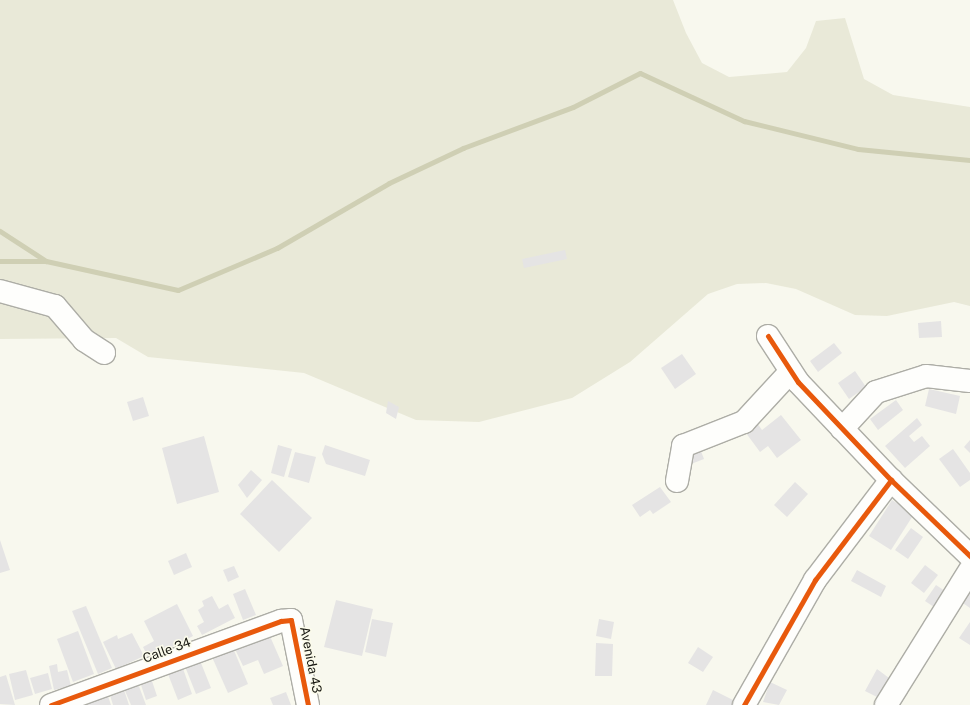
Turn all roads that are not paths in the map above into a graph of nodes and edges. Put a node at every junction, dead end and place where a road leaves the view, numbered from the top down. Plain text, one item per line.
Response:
1 (0, 291) edge
2 (768, 336) dead end
3 (104, 354) dead end
4 (791, 371) junction
5 (970, 381) edge
6 (842, 429) junction
7 (891, 480) junction
8 (677, 481) dead end
9 (970, 556) edge
10 (970, 570) edge
11 (291, 620) joint
12 (51, 705) edge
13 (308, 705) edge
14 (744, 705) edge
15 (886, 705) edge

1 - 3 street
2 - 4 street
4 - 6 street
4 - 8 street
5 - 6 street
6 - 7 street
7 - 9 street
7 - 14 street
10 - 15 street
11 - 12 street, Calle 34
11 - 13 street, Avenida 43

